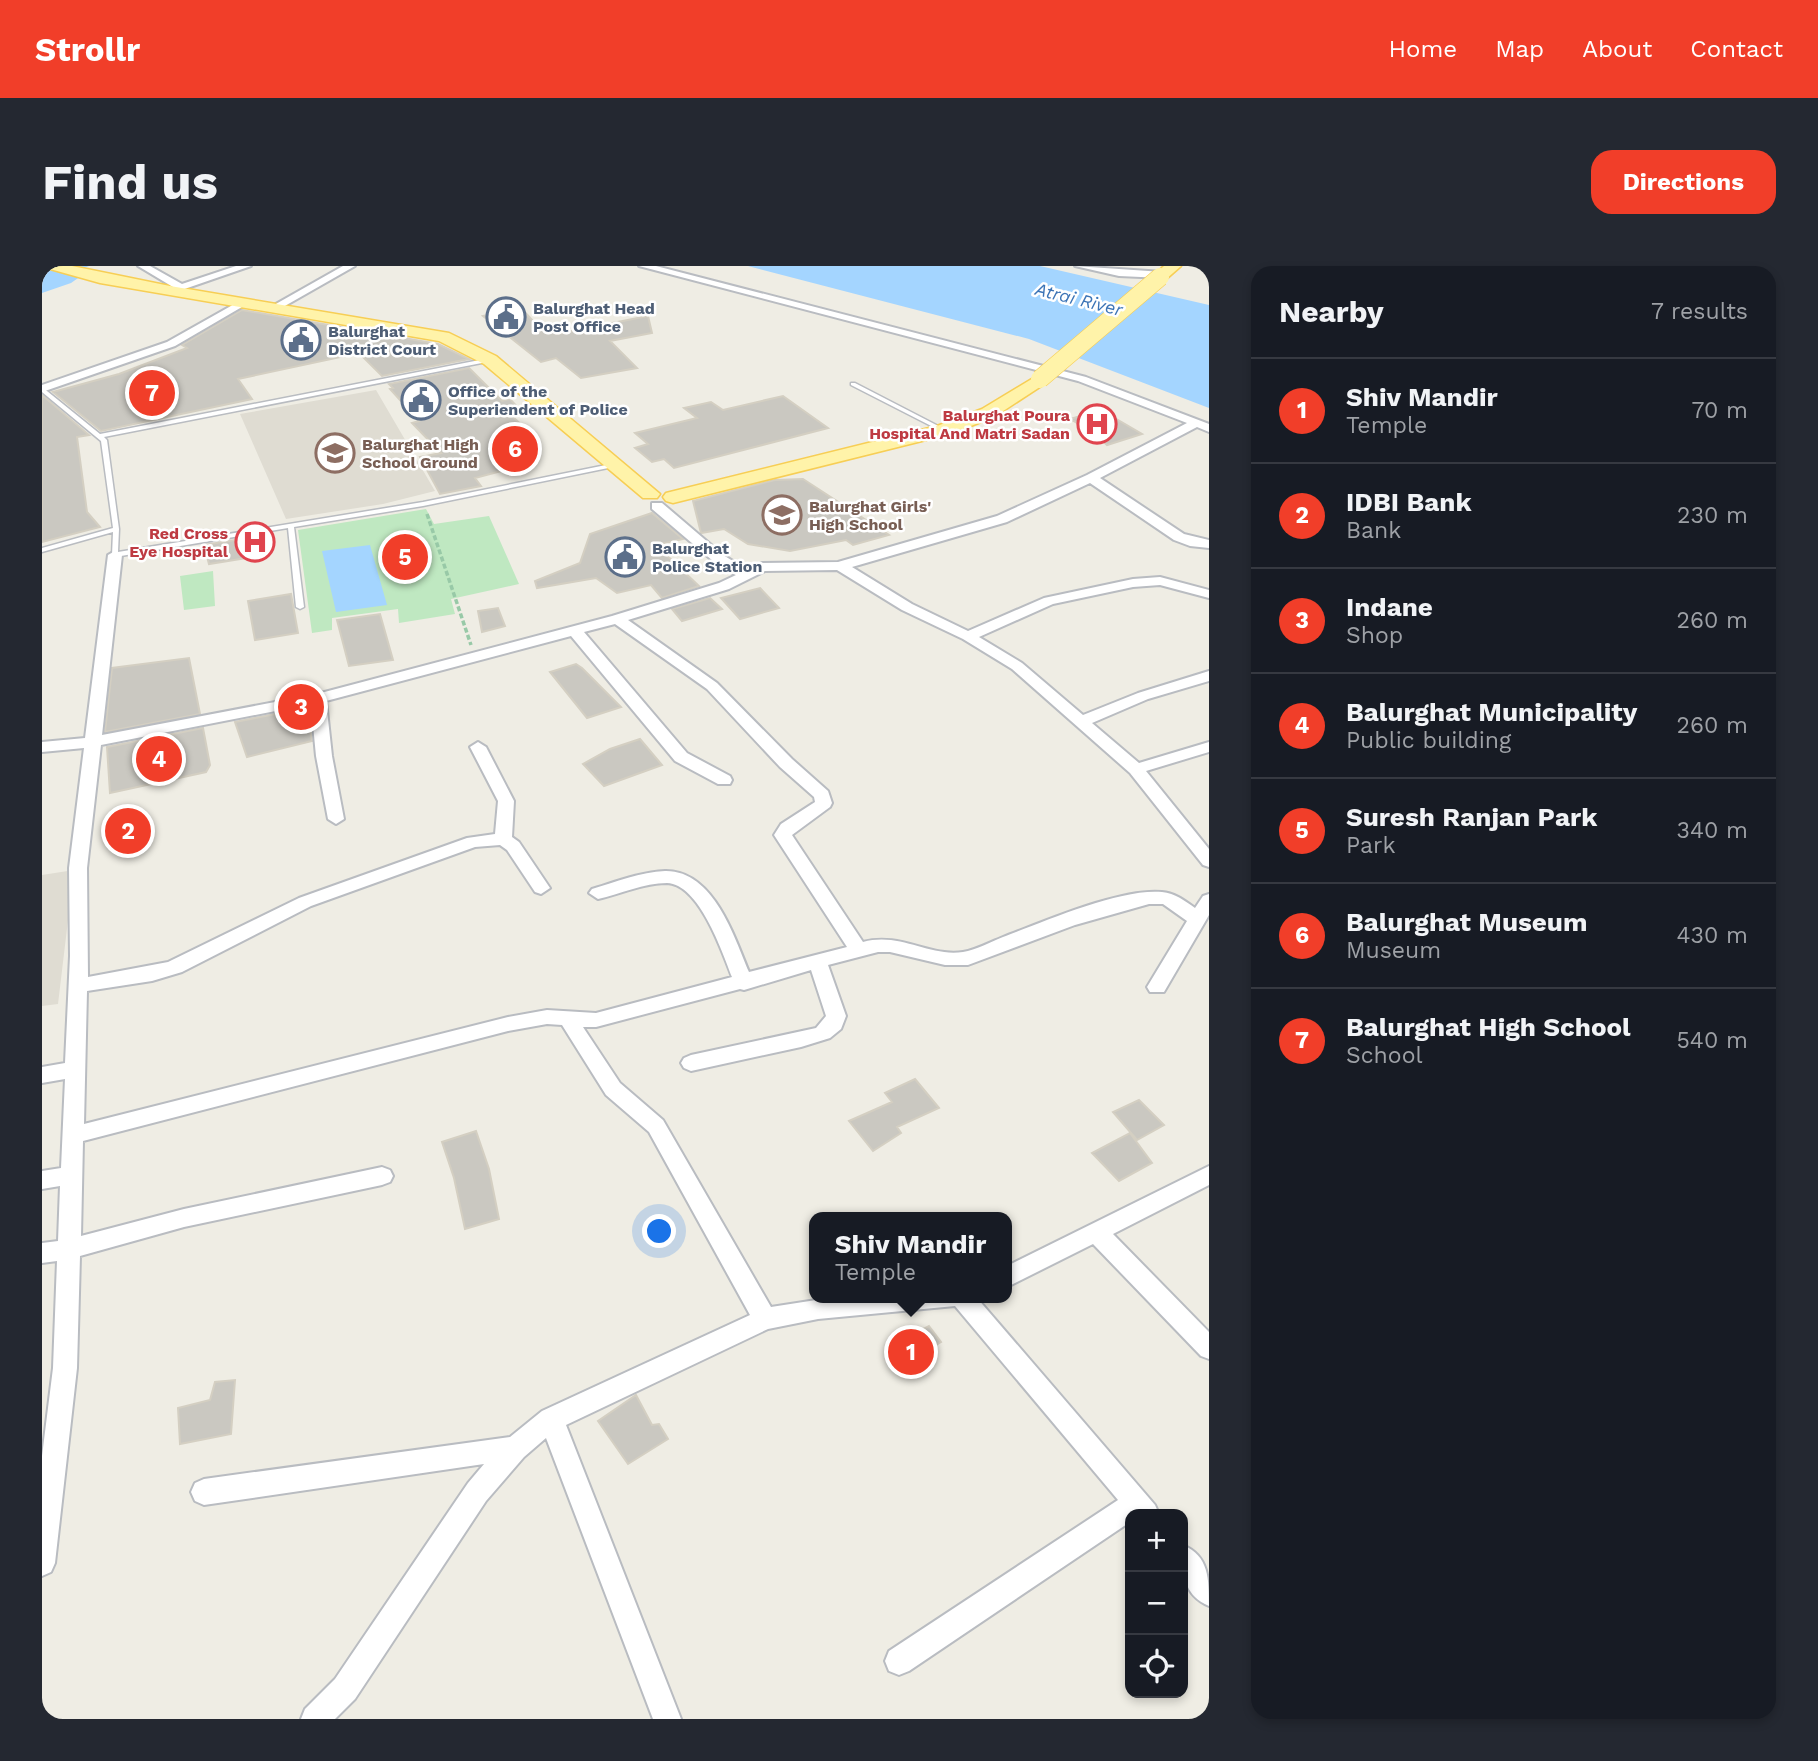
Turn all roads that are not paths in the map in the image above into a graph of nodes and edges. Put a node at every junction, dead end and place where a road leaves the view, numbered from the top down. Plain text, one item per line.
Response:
1 (55, 266) edge
2 (143, 266) edge
3 (246, 266) edge
4 (350, 266) edge
5 (644, 266) edge
6 (1080, 266) edge
7 (1165, 273) edge
8 (175, 289) junction
9 (242, 304) junction
10 (272, 309) junction
11 (490, 360) junction
12 (853, 384) dead end
13 (42, 389) edge
14 (1203, 426) edge
15 (943, 430) junction
16 (99, 436) junction
17 (616, 466) junction
18 (1091, 478) junction
19 (663, 500) junction
20 (291, 526) junction
21 (116, 529) junction
22 (1209, 544) edge
23 (42, 550) edge
24 (114, 555) junction
25 (839, 566) junction
26 (748, 573) junction
27 (1209, 594) edge
28 (300, 607) dead end
29 (617, 619) junction
30 (574, 630) junction
31 (968, 636) junction
32 (1209, 676) edge
33 (318, 698) junction
34 (1082, 720) junction
35 (93, 742) junction
36 (42, 747) edge
37 (478, 747) dead end
38 (1209, 747) edge
39 (1136, 769) junction
40 (724, 780) dead end
41 (336, 819) dead end
42 (503, 839) junction
43 (1209, 861) edge
44 (541, 888) dead end
45 (598, 893) dead end
46 (1209, 900) edge
47 (1196, 918) junction
48 (858, 949) junction
49 (817, 961) junction
50 (744, 983) junction
51 (78, 985) junction
52 (1157, 987) dead end
53 (567, 1017) junction
54 (691, 1063) dead end
55 (75, 1069) junction
56 (42, 1075) edge
57 (74, 1135) junction
58 (72, 1175) junction
59 (1209, 1175) edge
60 (382, 1176) dead end
61 (42, 1180) edge
62 (1096, 1232) junction
63 (70, 1249) junction
64 (42, 1253) edge
65 (1012, 1274) edge
66 (889, 1303) edge
67 (967, 1303) edge
68 (765, 1319) junction
69 (1209, 1348) edge
70 (551, 1419) junction
71 (515, 1448) junction
72 (47, 1485) edge
73 (204, 1492) dead end
74 (1141, 1508) edge
75 (42, 1563) edge
76 (1188, 1565) edge
77 (1209, 1592) edge
78 (899, 1661) dead end
79 (315, 1719) edge
80 (667, 1719) edge

1 - 8 main road
2 - 8 street
3 - 8 street
4 - 10 street
5 - 14 street
6 - 7 street
7 - 15 main road, bridge
8 - 9 main road
9 - 10 main road
9 - 13 street
10 - 11 main road
11 - 16 lane
11 - 17 main road
12 - 15 lane
13 - 16 lane
14 - 18 street
15 - 19 main road
16 - 21 lane
17 - 19 main road
17 - 20 lane
18 - 22 street
18 - 25 street
19 - 26 street
20 - 24 lane
20 - 28 lane
21 - 23 lane
21 - 24 lane
24 - 35 street
25 - 26 street
25 - 31 street
26 - 29 street
27 - 31 street
29 - 30 street
29 - 48 street
30 - 33 street
30 - 40 street
31 - 34 street
32 - 34 street
33 - 35 street
33 - 41 street
34 - 39 street
35 - 36 street
35 - 51 street
37 - 42 street
38 - 39 street
39 - 43 street
42 - 44 street
42 - 51 street
45 - 50 street
46 - 47 street
47 - 48 street
47 - 52 street
48 - 49 street
49 - 50 street
49 - 54 street
50 - 53 street
51 - 55 street
53 - 57 street
53 - 68 street
55 - 56 street
55 - 57 street
57 - 58 street
58 - 61 street
58 - 63 street
59 - 62 street
60 - 63 street
62 - 65 street
62 - 69 street
63 - 64 street
63 - 72 street
66 - 68 street
67 - 74 street
68 - 70 street
70 - 71 street
70 - 80 street
71 - 73 street
71 - 79 street
72 - 75 street
74 - 78 street
76 - 77 street

